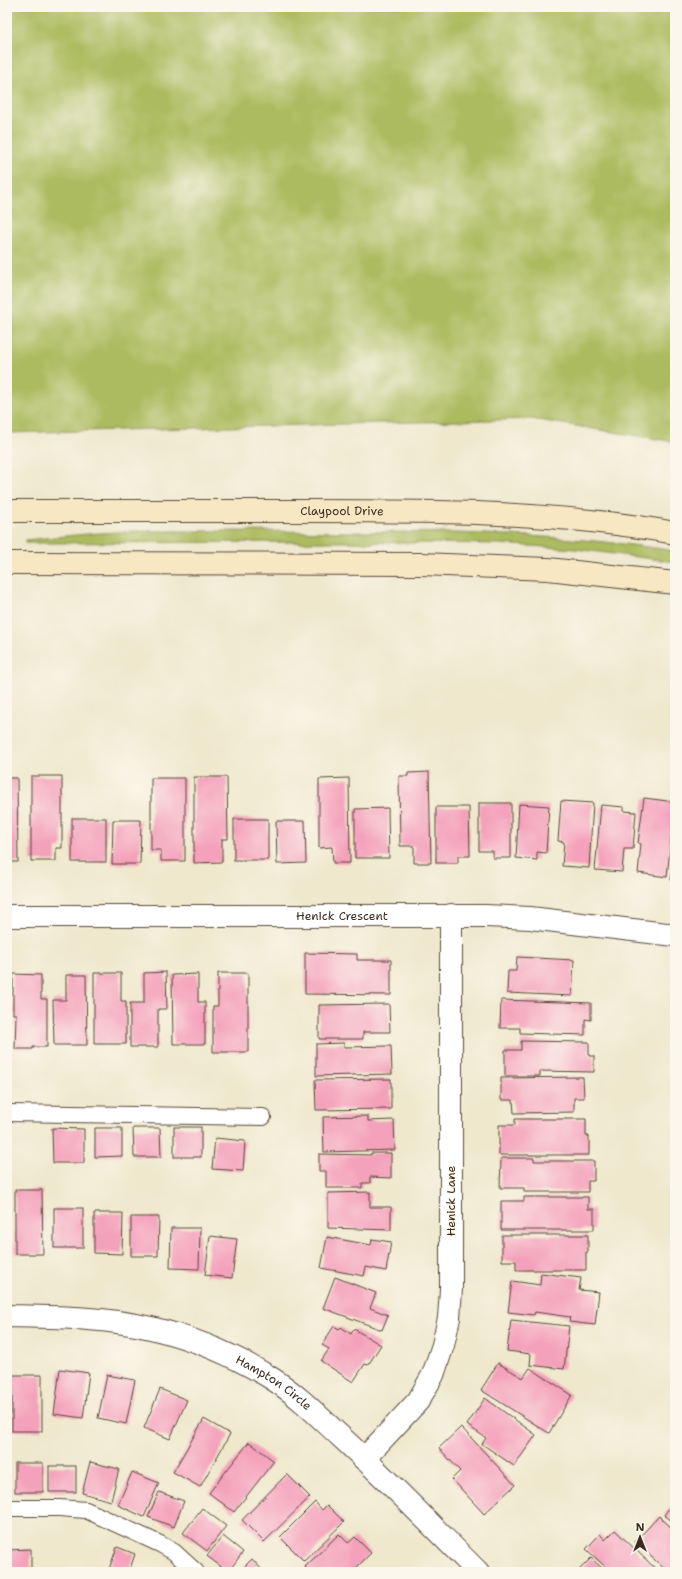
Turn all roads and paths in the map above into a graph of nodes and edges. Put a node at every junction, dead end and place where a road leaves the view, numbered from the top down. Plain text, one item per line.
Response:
1 (7, 511) edge
2 (675, 533) edge
3 (7, 563) edge
4 (675, 583) edge
5 (7, 916) edge
6 (451, 916) junction
7 (675, 935) edge
8 (7, 1113) edge
9 (263, 1117) dead end
10 (7, 1316) edge
11 (364, 1458) junction
12 (7, 1508) edge
13 (196, 1572) edge
14 (478, 1572) edge

1 - 2 main road, Claypool Drive
3 - 4 main road
5 - 6 street, Henick Crescent
6 - 7 street, Henick Crescent
6 - 11 street, Henick Lane
8 - 9 lane
10 - 11 street, Hampton Circle
11 - 14 street, Hampton Circle
12 - 13 lane

